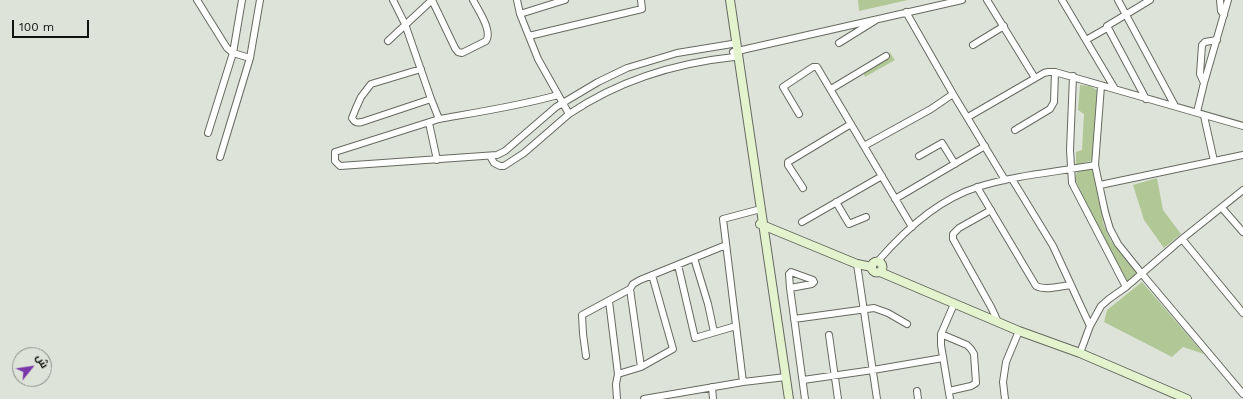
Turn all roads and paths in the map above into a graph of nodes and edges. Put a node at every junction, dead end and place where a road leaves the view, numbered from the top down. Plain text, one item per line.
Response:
1 (197, 0) edge
2 (242, 0) edge
3 (260, 0) edge
4 (394, 0) edge
5 (432, 0) edge
6 (473, 0) edge
7 (517, 0) edge
8 (565, 0) edge
9 (641, 0) edge
10 (725, 0) edge
11 (730, 0) edge
12 (962, 0) edge
13 (987, 0) edge
14 (1062, 0) edge
15 (1118, 0) edge
16 (1150, 0) edge
17 (1220, 0) edge
18 (1228, 0) edge
19 (906, 12) junction
20 (520, 14) junction
21 (1126, 14) junction
22 (1224, 15) junction
23 (879, 18) junction
24 (405, 24) junction
25 (1004, 26) junction
26 (1107, 28) junction
27 (529, 36) junction
28 (1086, 40) junction
29 (1217, 40) junction
30 (388, 41) dead end
31 (838, 44) dead end
32 (973, 45) dead end
33 (734, 51) junction
34 (233, 53) junction
35 (886, 56) dead end
36 (250, 58) junction
37 (421, 69) junction
38 (1055, 72) junction
39 (1073, 76) junction
40 (1035, 78) junction
41 (1204, 83) junction
42 (1101, 86) junction
43 (831, 89) junction
44 (1114, 89) junction
45 (558, 94) junction
46 (953, 94) junction
47 (431, 99) junction
48 (1146, 99) junction
49 (563, 103) junction
50 (1175, 106) junction
51 (1197, 112) junction
52 (569, 114) junction
53 (799, 114) dead end
54 (1204, 116) junction
55 (968, 117) junction
56 (439, 119) junction
57 (429, 123) junction
58 (851, 124) junction
59 (1243, 126) edge
60 (1015, 130) dead end
61 (208, 132) dead end
62 (864, 146) junction
63 (985, 146) junction
64 (490, 156) junction
65 (919, 156) dead end
66 (1243, 156) edge
67 (220, 157) dead end
68 (437, 160) junction
69 (1214, 161) junction
70 (955, 164) junction
71 (1095, 165) junction
72 (752, 166) junction
73 (1072, 169) junction
74 (882, 176) junction
75 (1008, 180) junction
76 (1100, 184) junction
77 (977, 187) junction
78 (803, 188) dead end
79 (1243, 190) edge
80 (895, 199) junction
81 (836, 202) junction
82 (1222, 208) junction
83 (757, 210) junction
84 (991, 210) junction
85 (866, 217) dead end
86 (802, 222) dead end
87 (761, 225) junction
88 (912, 227) junction
89 (1243, 232) edge
90 (1182, 239) junction
91 (726, 245) junction
92 (694, 258) junction
93 (857, 264) junction
94 (875, 264) junction
95 (678, 265) junction
96 (1142, 274) junction
97 (652, 275) junction
98 (1071, 285) junction
99 (1126, 287) junction
100 (790, 288) dead end
101 (630, 289) junction
102 (609, 301) junction
103 (954, 304) junction
104 (864, 309) junction
105 (1243, 313) edge
106 (794, 319) junction
107 (998, 322) junction
108 (907, 324) dead end
109 (736, 326) junction
110 (1090, 326) junction
111 (1019, 331) junction
112 (714, 332) junction
113 (941, 334) junction
114 (829, 335) dead end
115 (1080, 353) junction
116 (586, 356) dead end
117 (943, 358) junction
118 (641, 367) junction
119 (873, 370) junction
120 (618, 374) junction
121 (834, 375) junction
122 (784, 377) junction
123 (803, 380) junction
124 (743, 382) junction
125 (712, 387) junction
126 (917, 391) dead end
127 (948, 391) junction
128 (1243, 394) edge
129 (668, 397) edge
130 (617, 399) edge
131 (645, 399) edge
132 (713, 399) edge
133 (784, 399) edge
134 (789, 399) edge
135 (805, 399) edge
136 (838, 399) edge
137 (877, 399) edge
138 (918, 399) edge
139 (950, 399) edge
140 (1005, 399) edge
141 (1187, 399) edge
142 (1240, 399) edge

1 - 34 street
2 - 34 street
3 - 36 street
4 - 24 street
5 - 6 street
5 - 24 street
7 - 20 street
8 - 20 street
9 - 27 street
10 - 33 main road
11 - 33 main road
12 - 19 street
13 - 25 street
14 - 28 street
15 - 21 street
16 - 21 street
17 - 22 street
18 - 22 street
19 - 23 street
19 - 46 street
20 - 27 street
21 - 26 street
21 - 50 street
22 - 29 street
23 - 31 street
23 - 33 street
24 - 30 street
24 - 37 street
25 - 32 street
25 - 40 street
26 - 28 street
26 - 48 street
27 - 45 street
28 - 44 street
29 - 41 street
29 - 41 street
33 - 49 street
33 - 52 street
33 - 72 main road
34 - 36 street
34 - 61 street
35 - 43 street
36 - 67 street
37 - 47 street
37 - 47 street
38 - 39 street
38 - 40 street
38 - 60 street
39 - 42 street
39 - 73 street
40 - 55 street
41 - 51 street
42 - 44 street
42 - 71 street
43 - 53 street
43 - 58 street
44 - 48 street
45 - 49 street
45 - 56 street
46 - 55 street
46 - 62 street
47 - 56 street
48 - 50 street
49 - 52 street
49 - 64 street
50 - 51 street
51 - 54 street
52 - 64 street
54 - 59 street
54 - 69 street
55 - 63 street
56 - 57 street
57 - 68 street
57 - 68 street
58 - 62 street
58 - 78 street
62 - 74 street
63 - 70 street
63 - 75 street
64 - 68 street
65 - 70 street
66 - 69 street
69 - 76 street
70 - 80 street
71 - 73 street
71 - 76 street
72 - 83 main road
72 - 87 main road
73 - 75 street
73 - 99 street
74 - 80 street
74 - 81 street
75 - 77 street
75 - 98 street
76 - 96 street
77 - 84 street
77 - 88 street
79 - 82 street
80 - 88 street
81 - 85 street
81 - 86 street
82 - 89 street
82 - 90 street
83 - 87 main road
83 - 91 street
84 - 98 street
84 - 107 street
87 - 93 main road
87 - 122 main road
88 - 94 street
90 - 96 street
90 - 105 street
91 - 92 street
91 - 109 street
92 - 95 street
92 - 112 street
93 - 94 main road
93 - 104 street
94 - 103 main road
95 - 97 street
95 - 112 street
96 - 99 street
96 - 128 street
97 - 101 street
97 - 118 street
98 - 110 street
99 - 110 street
100 - 106 street
101 - 102 street
101 - 118 street
102 - 116 street
102 - 120 street
103 - 107 main road
103 - 113 street
104 - 106 street
104 - 108 street
104 - 119 street
106 - 123 street
107 - 111 main road
109 - 112 street
109 - 124 street
110 - 115 street
111 - 115 main road
111 - 140 street
113 - 117 street
113 - 127 street
114 - 121 street
115 - 141 main road
117 - 119 street
117 - 127 street
118 - 120 street
119 - 121 street
119 - 137 street
120 - 130 street
121 - 123 street
121 - 136 street
122 - 124 street
122 - 133 main road
122 - 134 main road
123 - 135 street
124 - 125 street
125 - 129 street
125 - 132 street
126 - 138 street
127 - 139 street
128 - 142 street
129 - 131 street

